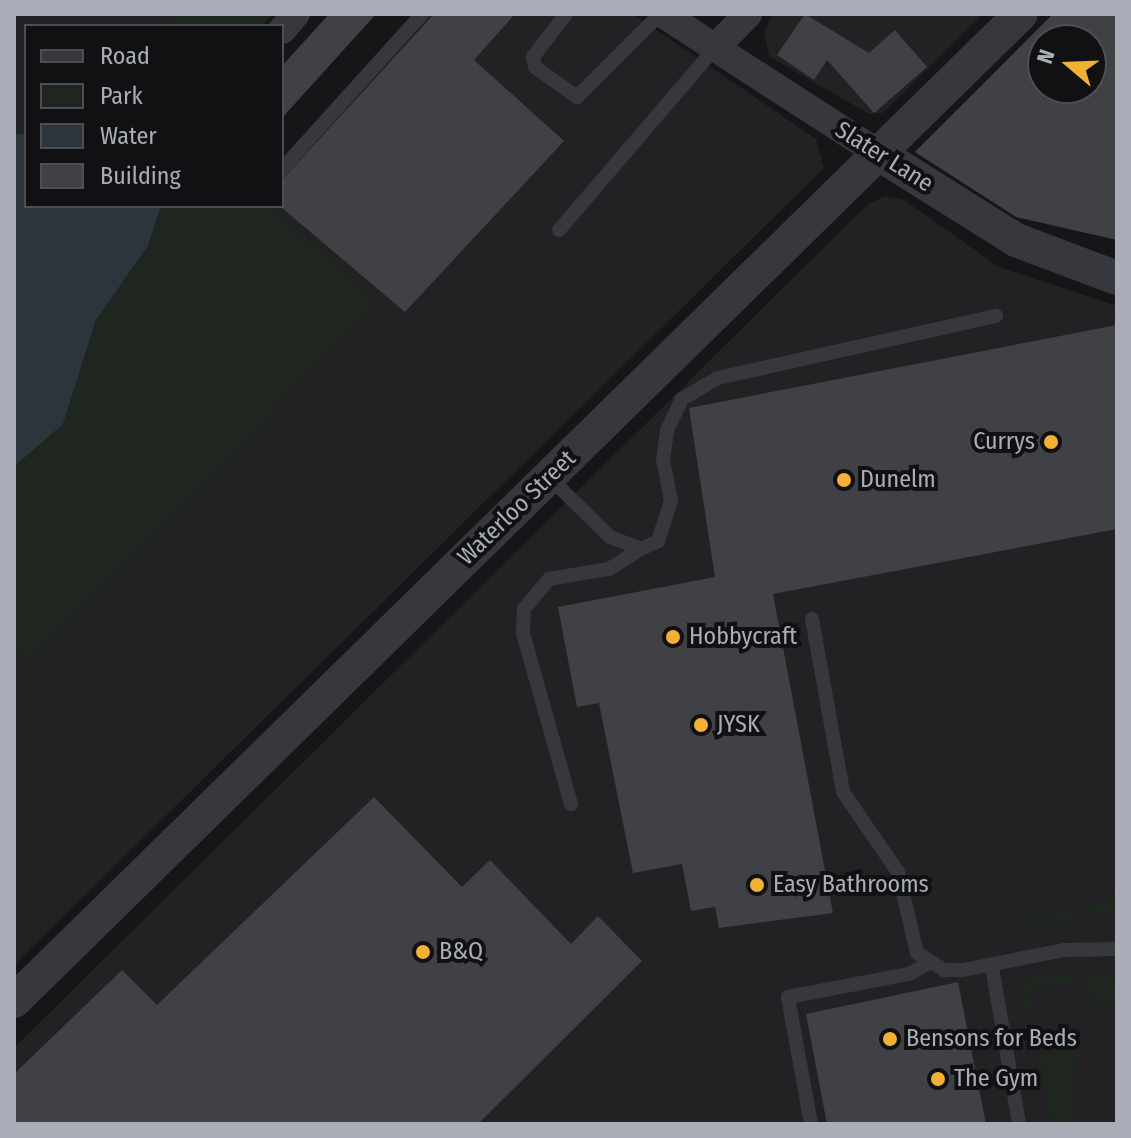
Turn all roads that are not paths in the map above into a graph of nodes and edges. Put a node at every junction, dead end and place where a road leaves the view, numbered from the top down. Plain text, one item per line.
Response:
1 (422, 14) edge
2 (566, 14) edge
3 (662, 14) edge
4 (748, 14) edge
5 (1021, 14) edge
6 (714, 49) junction
7 (879, 154) junction
8 (284, 167) edge
9 (559, 230) dead end
10 (1117, 278) edge
11 (996, 316) dead end
12 (549, 477) junction
13 (641, 549) junction
14 (812, 619) dead end
15 (571, 804) dead end
16 (1117, 949) edge
17 (929, 963) junction
18 (992, 967) junction
19 (14, 1001) edge
20 (811, 1124) edge
21 (1019, 1124) edge

1 - 8 lane
2 - 3 lane
3 - 6 street, Slater Lane
4 - 6 street
5 - 7 street, Waterloo Street
6 - 7 street, Slater Lane
6 - 9 lane
7 - 10 street, Slater Lane
7 - 12 street, Waterloo Street
11 - 13 lane
12 - 13 lane
12 - 19 street, Waterloo Street
13 - 15 lane
14 - 17 lane
16 - 18 lane
17 - 18 lane
17 - 20 lane
18 - 21 lane

